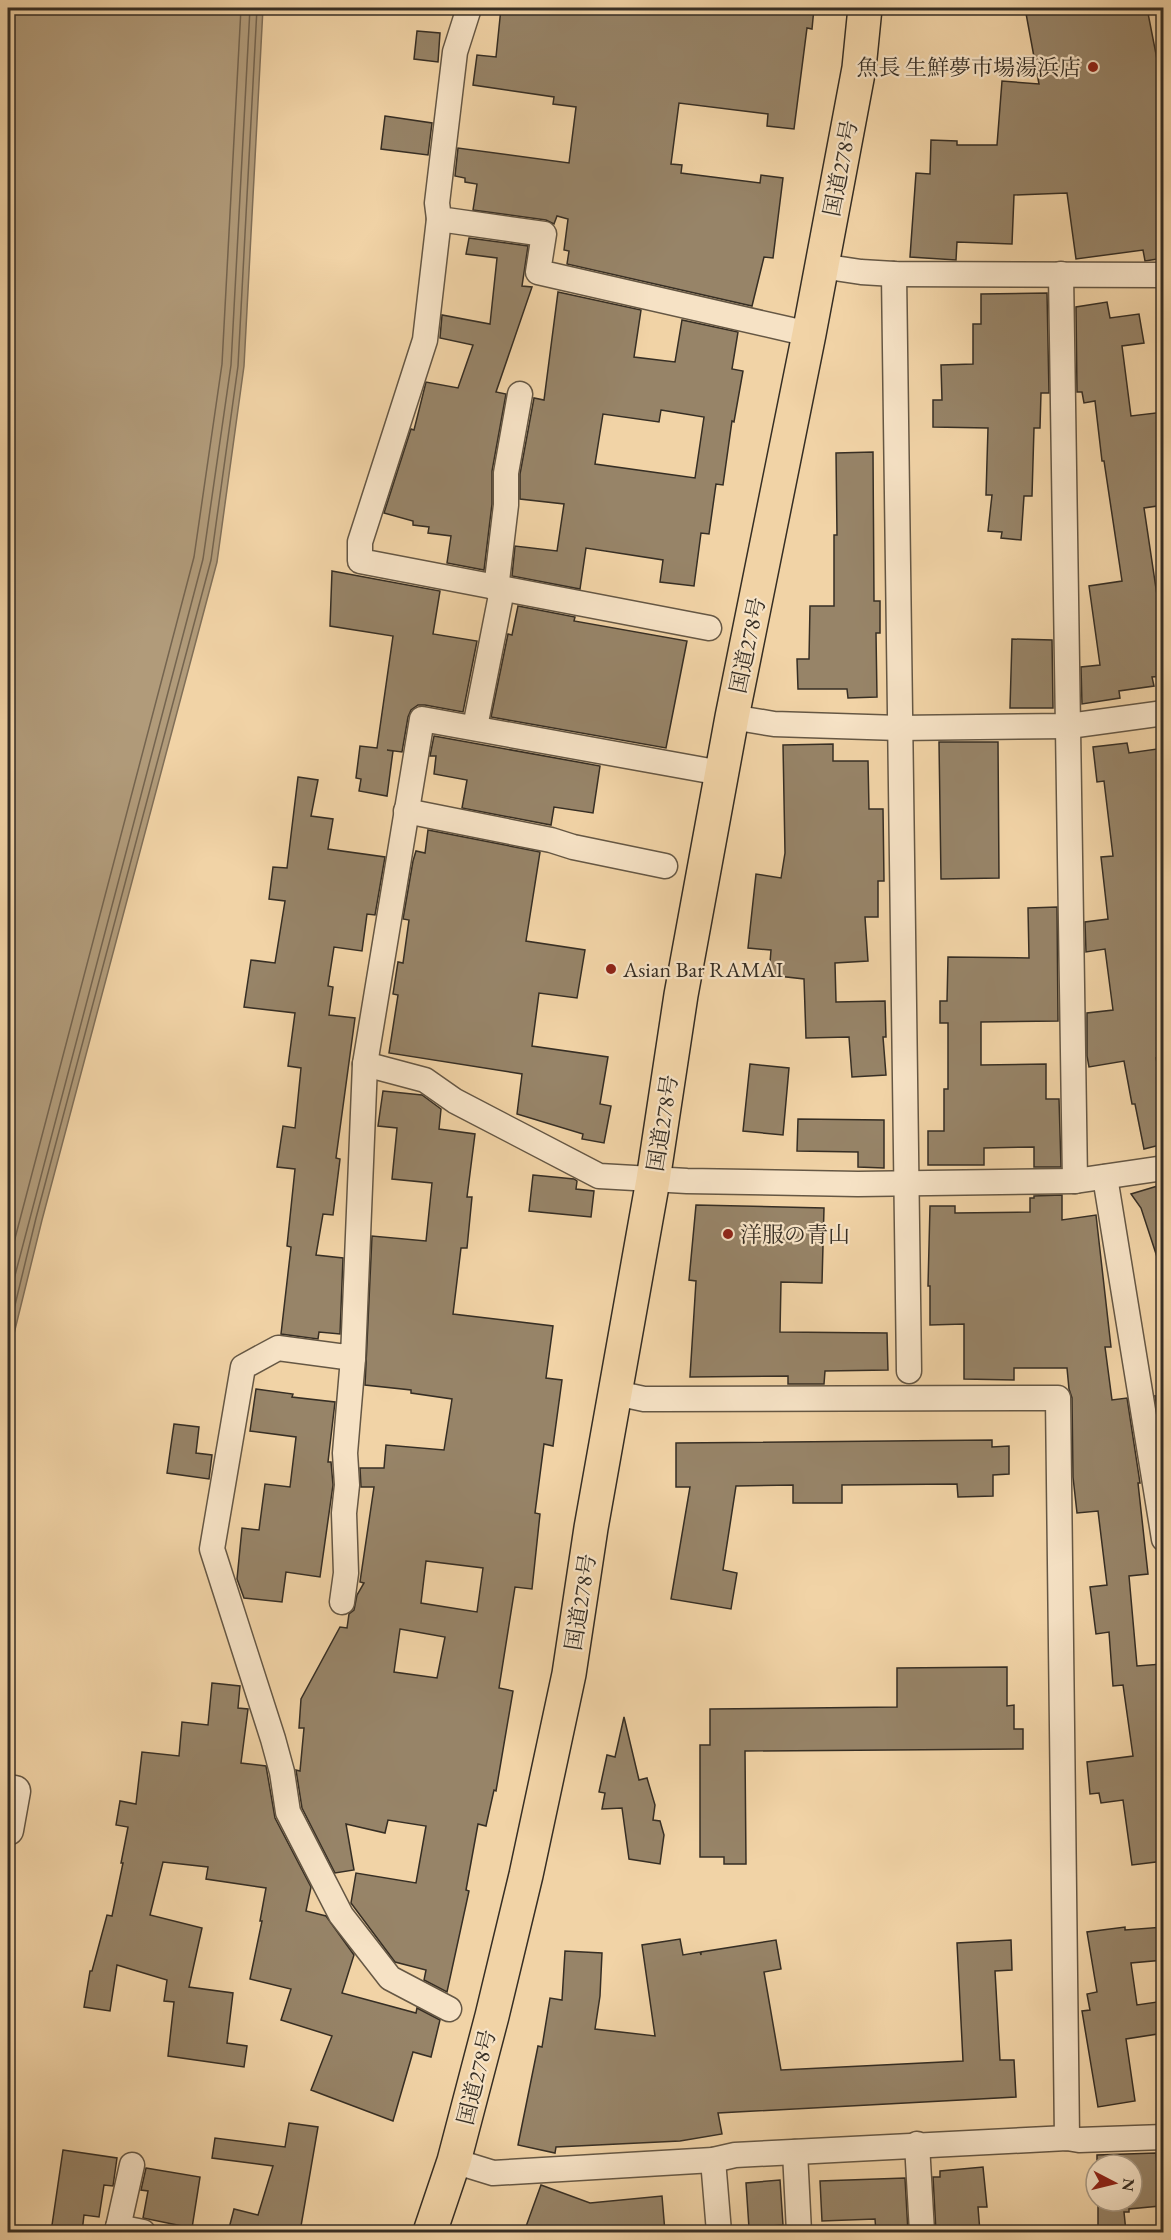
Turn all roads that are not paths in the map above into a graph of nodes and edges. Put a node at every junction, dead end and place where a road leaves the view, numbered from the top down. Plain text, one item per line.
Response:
1 (469, 8) edge
2 (865, 8) edge
3 (439, 219) junction
4 (821, 266) junction
5 (894, 274) junction
6 (1061, 274) junction
7 (1164, 275) edge
8 (809, 334) junction
9 (520, 394) dead end
10 (499, 589) junction
11 (709, 628) dead end
12 (1164, 713) edge
13 (732, 717) junction
14 (1069, 726) junction
15 (475, 727) junction
16 (899, 728) junction
17 (721, 773) junction
18 (406, 811) junction
19 (664, 866) dead end
20 (365, 1064) junction
21 (1164, 1168) edge
22 (1105, 1177) junction
23 (653, 1180) junction
24 (1075, 1181) junction
25 (907, 1183) junction
26 (353, 1358) junction
27 (909, 1371) dead end
28 (616, 1393) junction
29 (1164, 1539) edge
30 (342, 1602) dead end
31 (8, 1790) edge
32 (8, 1830) edge
33 (449, 2009) dead end
34 (1164, 2137) edge
35 (1067, 2138) junction
36 (917, 2144) junction
37 (795, 2152) junction
38 (713, 2160) junction
39 (454, 2161) junction
40 (132, 2165) dead end
41 (118, 2230) edge
42 (143, 2232) edge
43 (430, 2232) edge
44 (719, 2232) edge
45 (799, 2232) edge
46 (922, 2232) edge

1 - 3 street
2 - 4 highway, 国道278号
3 - 8 street
3 - 10 street
4 - 5 street
4 - 8 highway, 国道278号
5 - 6 street
5 - 16 street
6 - 7 street
6 - 14 street
8 - 13 highway, 国道278号
9 - 10 street
10 - 11 street
10 - 15 street
12 - 14 street
13 - 16 street
13 - 17 highway, 国道278号
14 - 16 street
14 - 24 street
15 - 17 street
15 - 18 street
16 - 25 street
17 - 23 highway, 国道278号
18 - 19 street
18 - 20 street
20 - 23 street
20 - 26 street
21 - 22 street
22 - 24 street
22 - 29 street
23 - 25 street
23 - 28 highway, 国道278号
24 - 25 street
25 - 27 street
26 - 30 street
26 - 33 street
28 - 35 street
28 - 39 highway, 国道278号
31 - 32 street
34 - 35 street
35 - 36 street
36 - 37 street
36 - 46 street
37 - 38 street
37 - 45 street
38 - 39 street
38 - 44 street
39 - 43 highway, 国道278号
40 - 41 street
41 - 42 street

